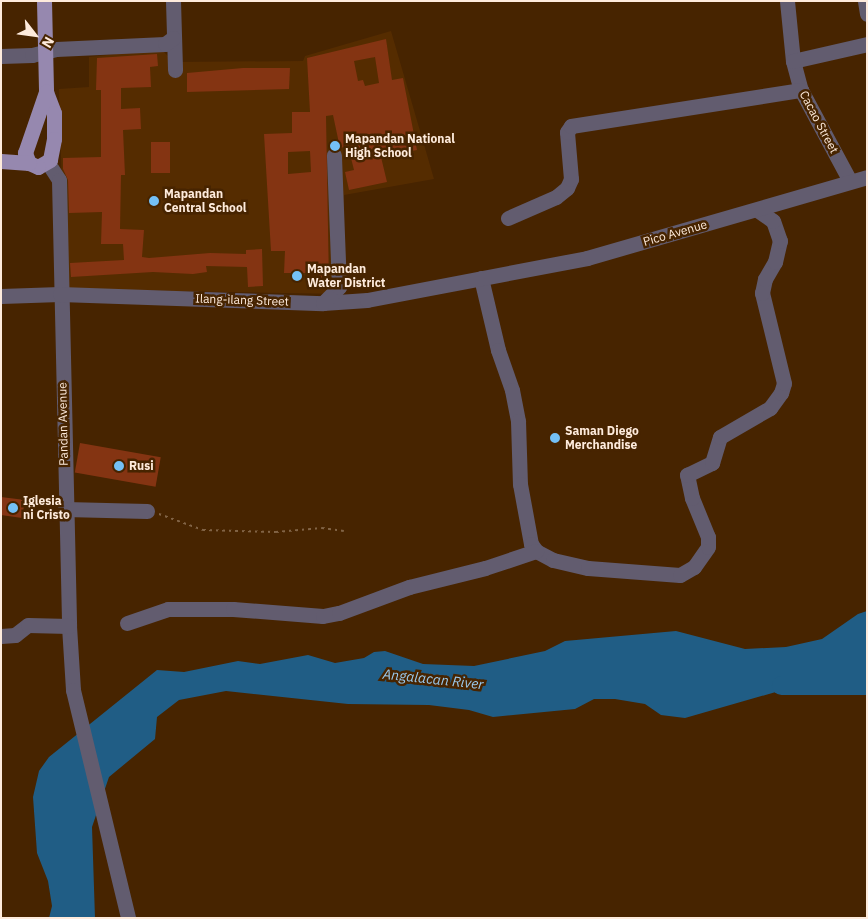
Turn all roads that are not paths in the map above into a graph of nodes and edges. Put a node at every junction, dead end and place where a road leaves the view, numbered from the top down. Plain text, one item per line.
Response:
1 (44, 1) edge
2 (173, 1) edge
3 (787, 1) edge
4 (865, 1) edge
5 (867, 14) edge
6 (173, 38) junction
7 (867, 44) edge
8 (45, 52) junction
9 (1, 56) edge
10 (794, 61) junction
11 (175, 70) dead end
12 (801, 90) junction
13 (46, 92) junction
14 (27, 153) junction
15 (334, 155) dead end
16 (50, 158) junction
17 (2, 161) edge
18 (867, 177) edge
19 (850, 181) junction
20 (757, 210) junction
21 (508, 218) dead end
22 (481, 278) junction
23 (60, 294) junction
24 (1, 296) edge
25 (323, 303) junction
26 (66, 509) junction
27 (147, 511) road end
28 (536, 551) junction
29 (127, 623) dead end
30 (69, 626) junction
31 (1, 636) edge
32 (127, 915) edge

1 - 8 main road, Pandan Avenue
2 - 6 street
3 - 10 street, Cacao Street
4 - 5 street
6 - 8 street
6 - 11 street
7 - 10 street
8 - 9 street
8 - 13 main road, Pandan Avenue
10 - 12 street, Cacao Street
12 - 19 street, Cacao Street
12 - 21 street
13 - 14 main road, Pandan Avenue
13 - 16 main road, Pandan Avenue
14 - 16 main road
14 - 16 main road, Pandan Avenue
14 - 17 main road
15 - 25 street
16 - 23 street, Pandan Avenue
18 - 19 street, Pico Avenue
19 - 20 street, Pico Avenue
20 - 22 street, Pico Avenue
20 - 28 street
22 - 25 street, Ilang-ilang Street
22 - 28 street
23 - 24 street, Ilang-ilang Street
23 - 25 street, Ilang-ilang Street
23 - 26 street, Pandan Avenue
26 - 27 street
26 - 30 street, Pandan Avenue
28 - 29 street
30 - 31 street
30 - 32 street, Pandan Avenue

